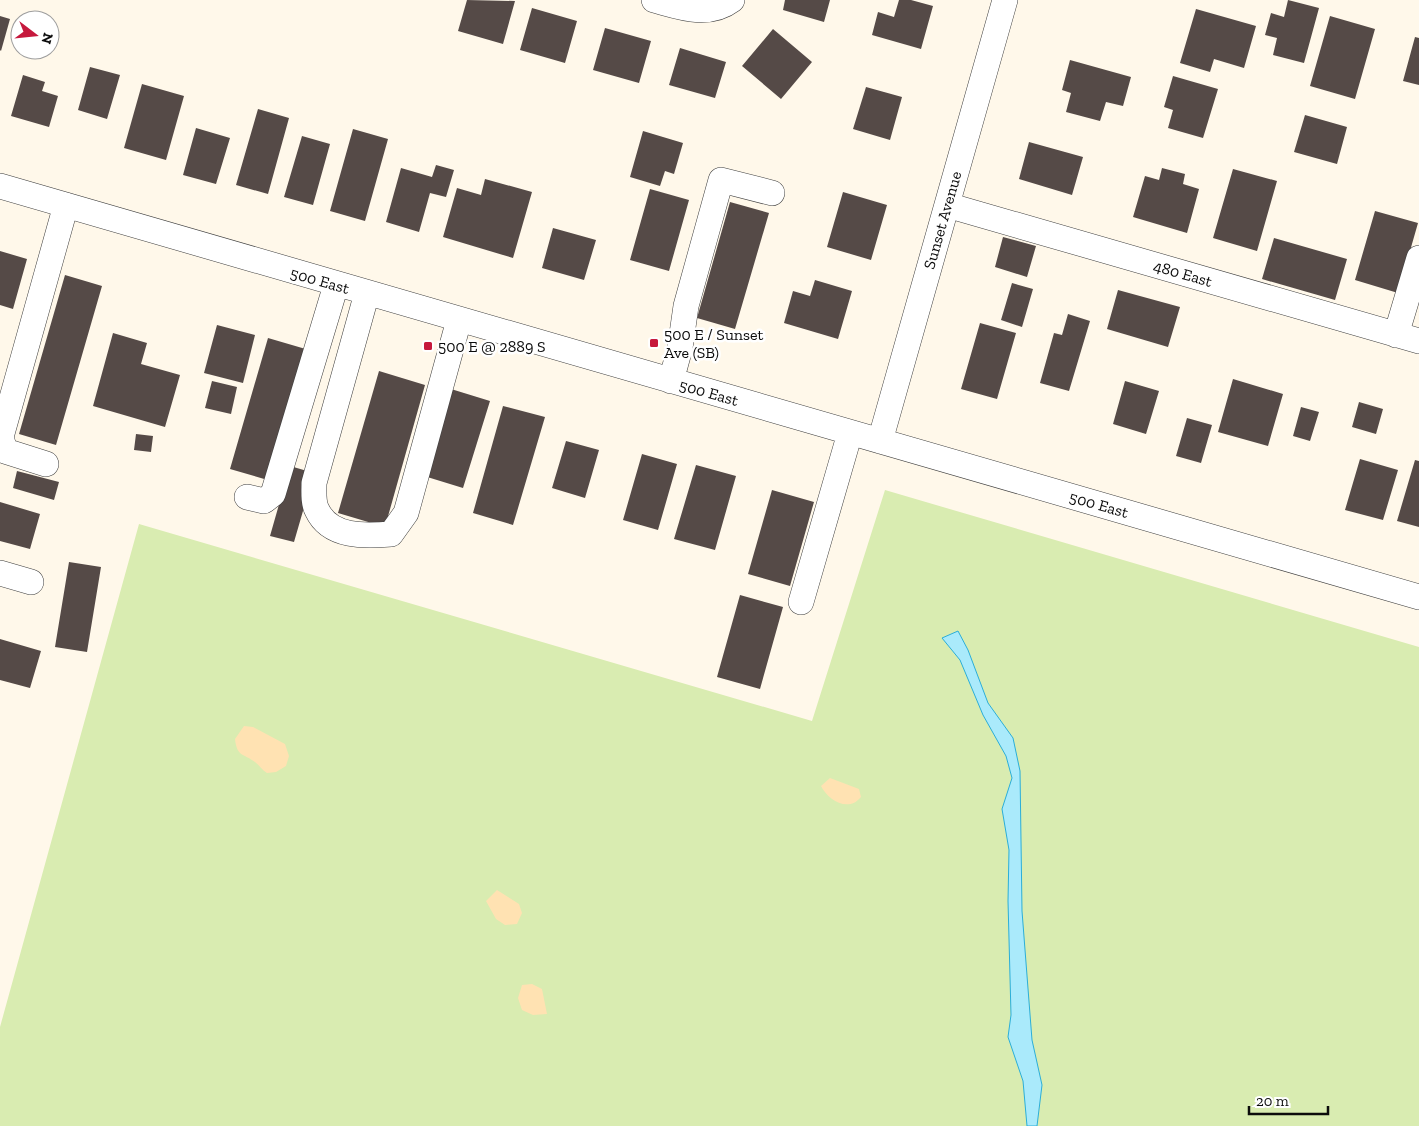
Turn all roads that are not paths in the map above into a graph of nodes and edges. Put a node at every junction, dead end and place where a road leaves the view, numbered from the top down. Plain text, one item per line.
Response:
1 (654, 0) edge
2 (732, 0) edge
3 (1005, 0) edge
4 (0, 186) edge
5 (772, 193) dead end
6 (947, 204) junction
7 (66, 205) junction
8 (1419, 258) edge
9 (336, 285) junction
10 (367, 293) junction
11 (459, 320) junction
12 (1408, 338) edge
13 (671, 381) junction
14 (850, 433) junction
15 (880, 441) junction
16 (46, 464) dead end
17 (247, 498) dead end
18 (0, 573) edge
19 (31, 582) dead end
20 (1419, 597) edge
21 (801, 602) dead end

1 - 2 street
3 - 6 street, Sunset Avenue
4 - 7 street, 500 East
5 - 13 street
6 - 12 street, 480 East
6 - 15 street, Sunset Avenue
7 - 9 street, 500 East
7 - 16 street
8 - 12 street
9 - 10 street, 500 East
9 - 17 street
10 - 11 street, 500 East
10 - 11 street
11 - 13 street, 500 East
13 - 14 street, 500 East
14 - 15 street, 500 East
14 - 21 street
15 - 20 street, 500 East
18 - 19 street

